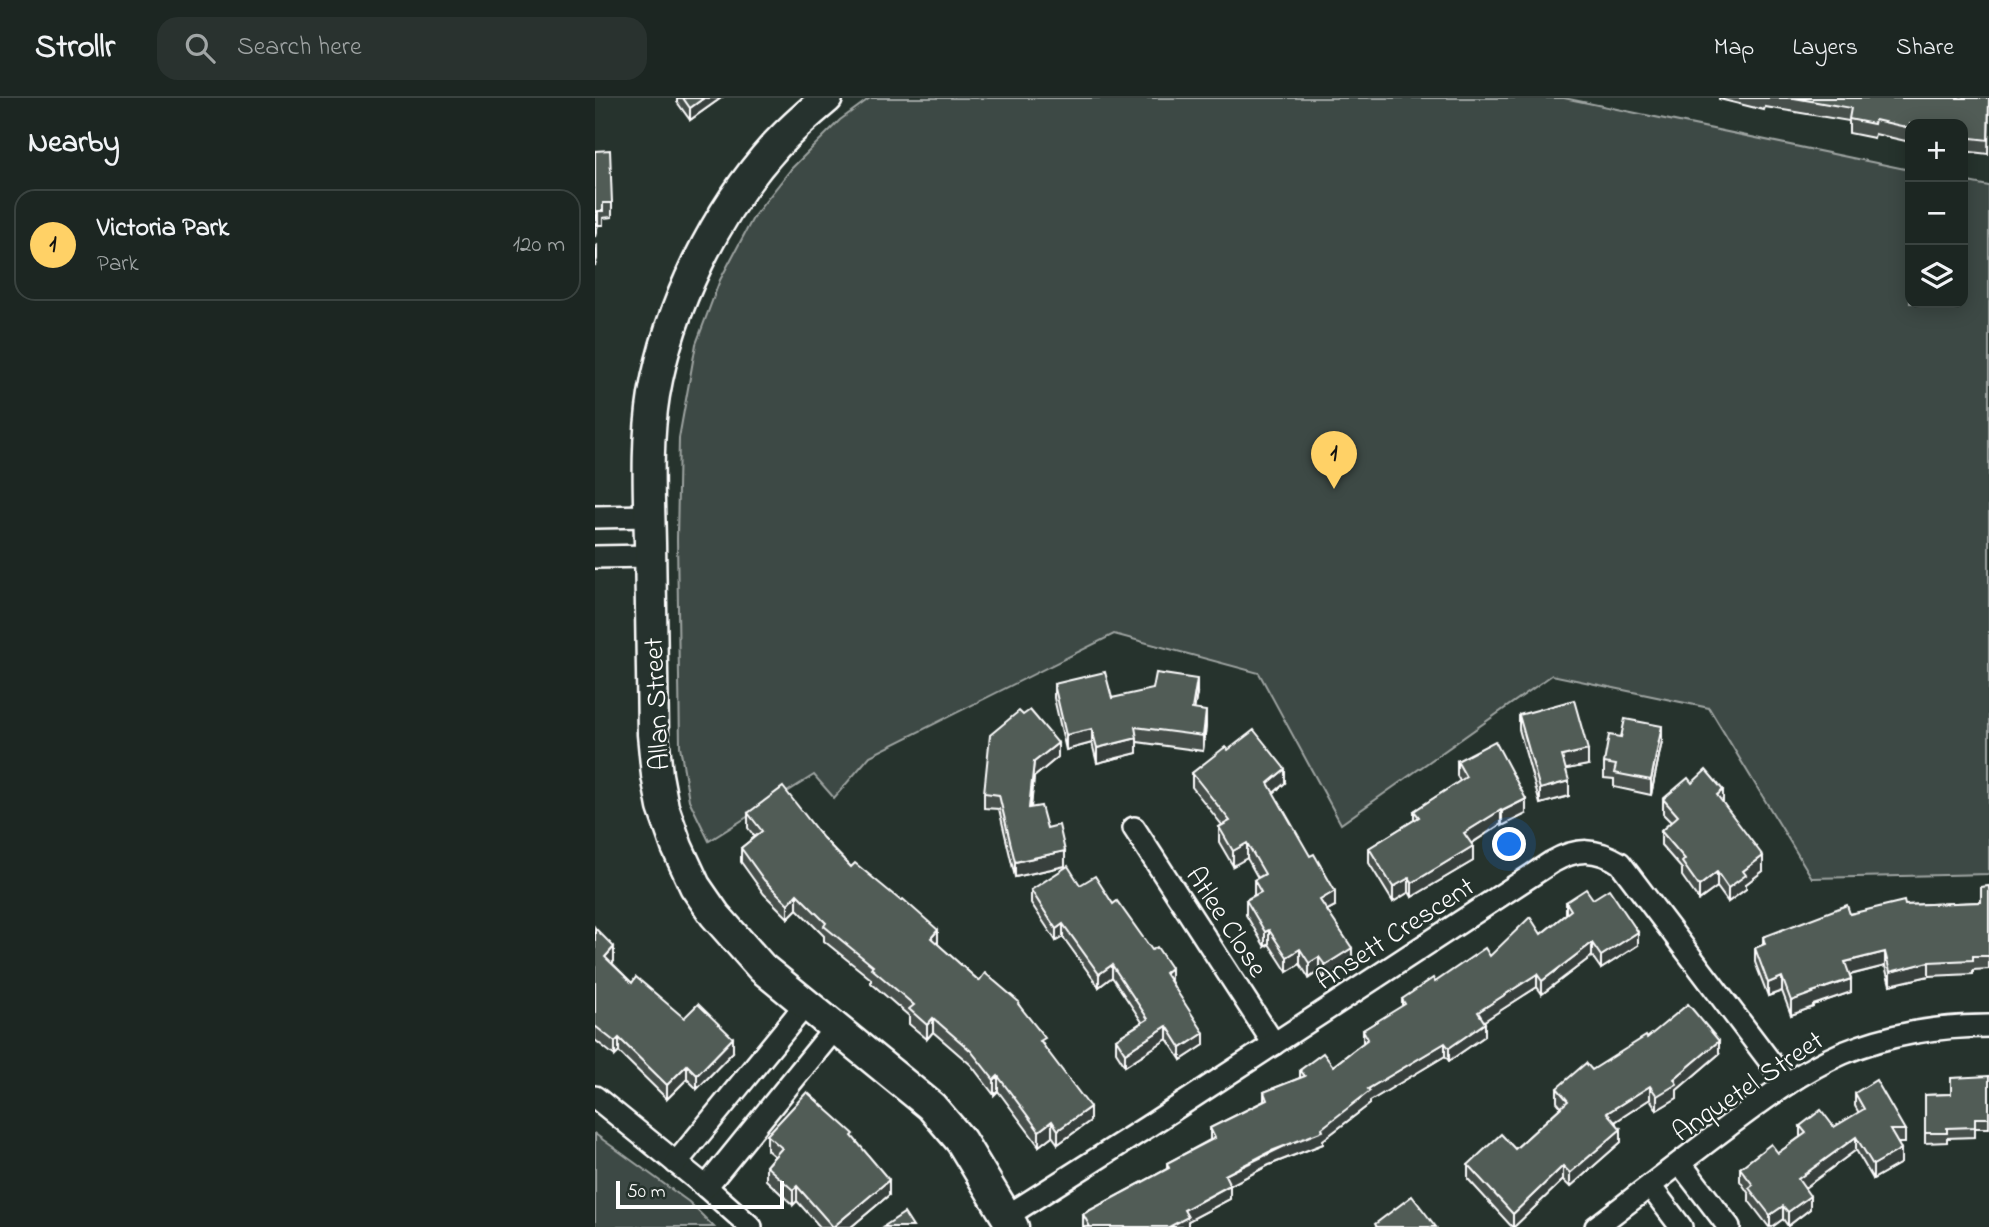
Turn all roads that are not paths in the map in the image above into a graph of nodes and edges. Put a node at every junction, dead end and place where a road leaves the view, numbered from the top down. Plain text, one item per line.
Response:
1 (827, 98) edge
2 (649, 516) junction
3 (595, 517) edge
4 (595, 556) edge
5 (650, 556) junction
6 (1134, 828) dead end
7 (806, 1004) junction
8 (1989, 1026) edge
9 (836, 1027) junction
10 (1274, 1044) junction
11 (1787, 1084) junction
12 (595, 1097) edge
13 (676, 1163) junction
14 (1680, 1163) junction
15 (1650, 1186) junction
16 (706, 1187) junction
17 (1010, 1221) edge
18 (751, 1227) edge
19 (1596, 1227) edge
20 (1681, 1227) edge
21 (1729, 1227) edge

1 - 2 street, Allan Street
2 - 3 street
2 - 5 street, Allan Street
4 - 5 street
5 - 7 street, Allan Street
6 - 10 street, Atlee Close
7 - 9 street, Allan Street
7 - 13 street
8 - 11 street, Anquetel Street
9 - 16 street
9 - 17 street, Allan Street
10 - 11 street, Ansett Crescent
10 - 17 street, Ansett Crescent
11 - 14 street, Anquetel Street
12 - 13 street
13 - 16 street
14 - 15 street, Anquetel Street
14 - 21 street
15 - 19 street, Anquetel Street
15 - 20 street
16 - 18 street

